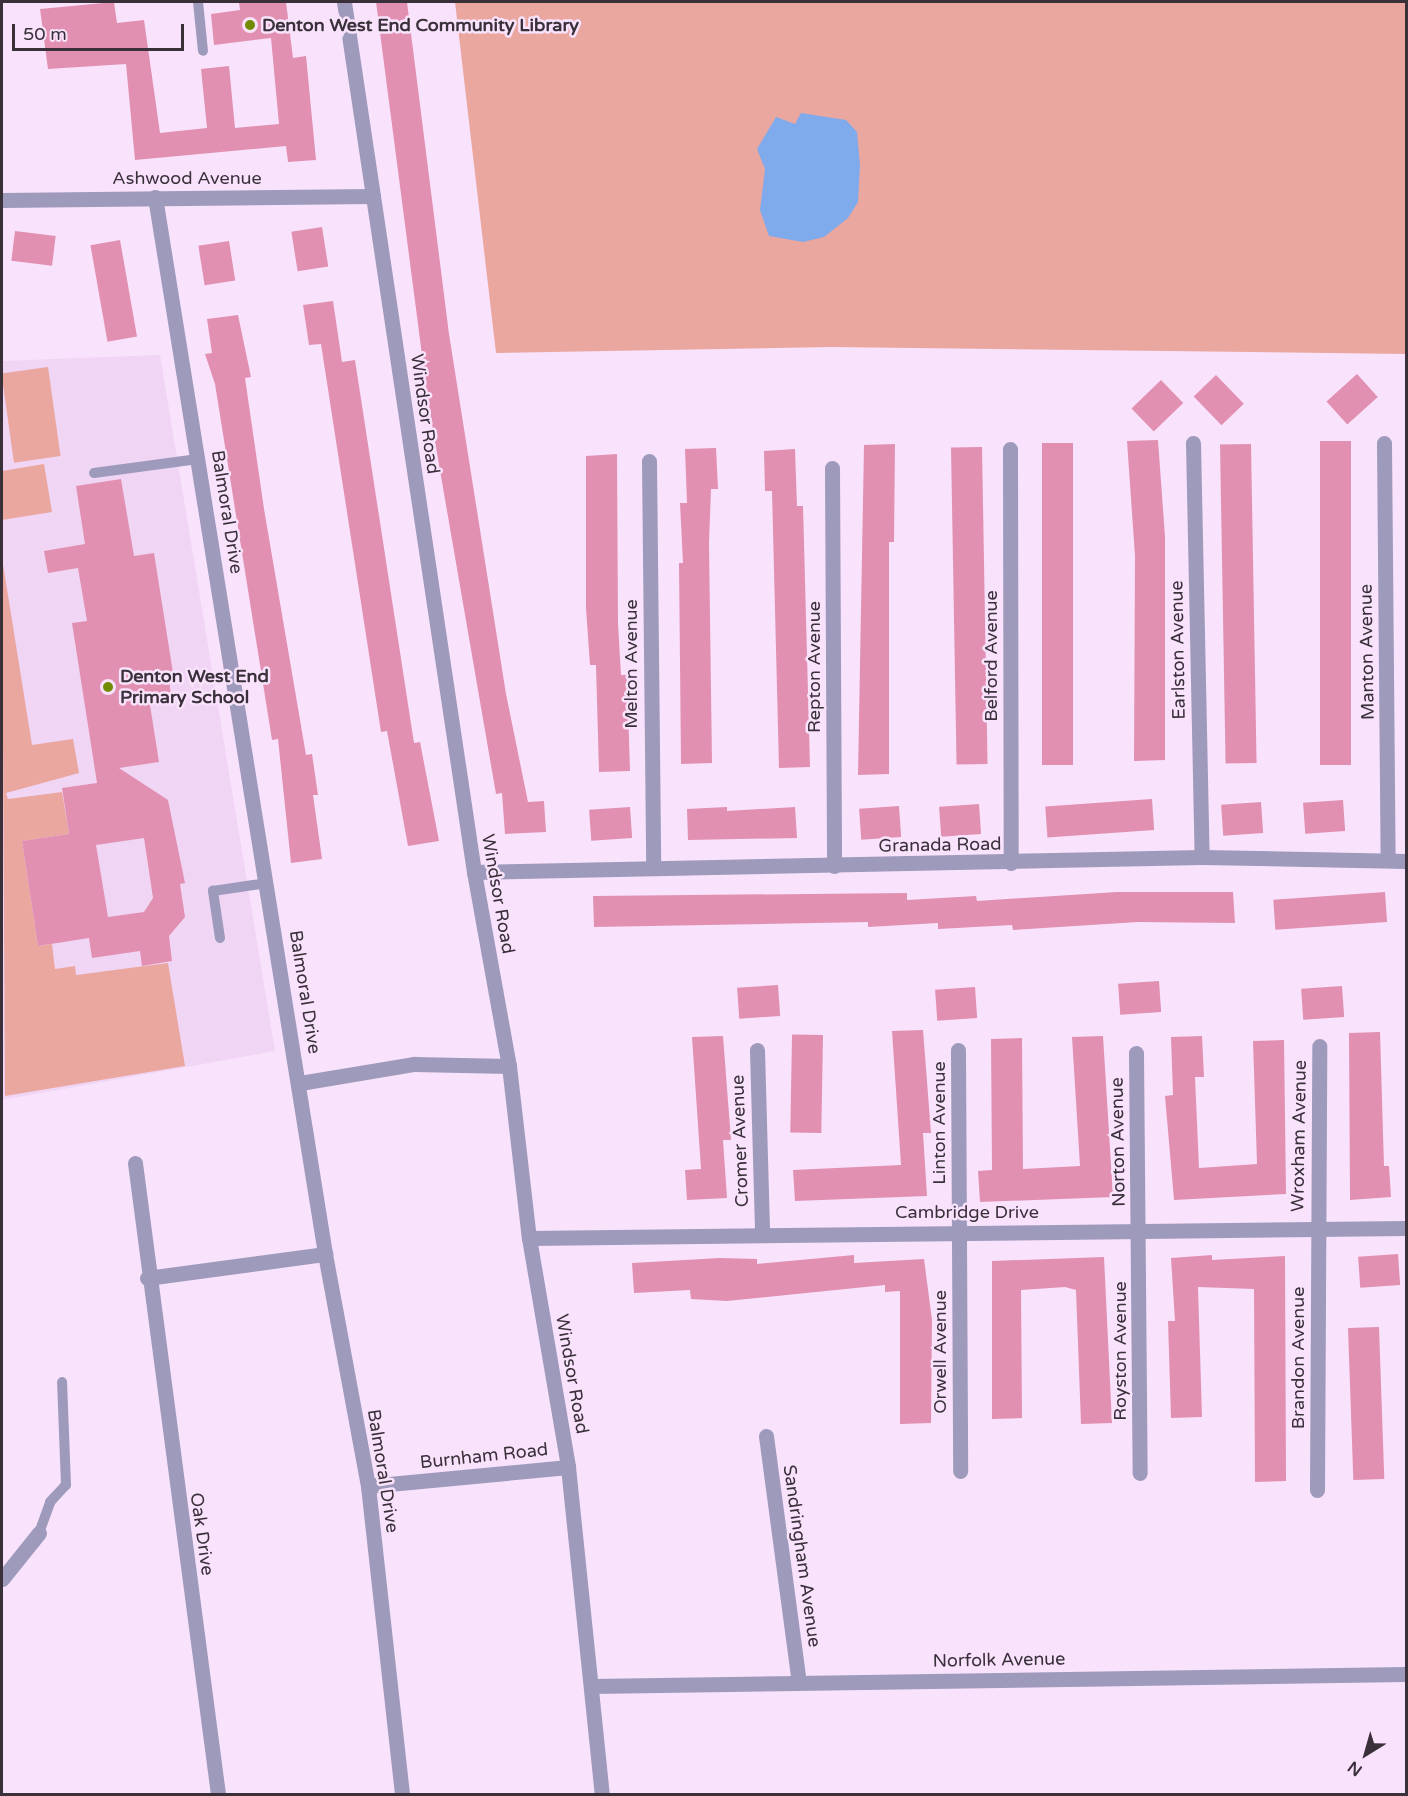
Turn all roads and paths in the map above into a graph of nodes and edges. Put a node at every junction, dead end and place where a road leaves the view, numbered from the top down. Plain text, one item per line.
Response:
1 (198, 2) edge
2 (344, 2) edge
3 (203, 51) dead end
4 (373, 196) junction
5 (155, 197) junction
6 (2, 200) edge
7 (1193, 443) dead end
8 (1384, 443) dead end
9 (1010, 449) dead end
10 (198, 459) junction
11 (649, 461) dead end
12 (832, 468) dead end
13 (94, 473) dead end
14 (1202, 857) junction
15 (1388, 860) junction
16 (1407, 861) edge
17 (1011, 863) junction
18 (834, 866) junction
19 (653, 867) junction
20 (474, 872) junction
21 (267, 883) junction
22 (220, 938) dead end
23 (1320, 1046) dead end
24 (757, 1050) dead end
25 (958, 1050) dead end
26 (1136, 1053) dead end
27 (509, 1066) junction
28 (300, 1083) junction
29 (135, 1162) dead end
30 (1317, 1227) junction
31 (1407, 1228) edge
32 (1139, 1229) junction
33 (762, 1231) junction
34 (959, 1232) junction
35 (529, 1238) junction
36 (325, 1254) junction
37 (147, 1278) junction
38 (62, 1382) dead end
39 (766, 1436) dead end
40 (568, 1467) junction
41 (960, 1471) dead end
42 (1140, 1473) dead end
43 (368, 1486) junction
44 (1317, 1490) dead end
45 (39, 1533) joint
46 (2, 1579) edge
47 (1407, 1674) edge
48 (799, 1682) junction
49 (591, 1686) junction
50 (218, 1794) edge
51 (402, 1794) edge
52 (602, 1794) edge

1 - 3 lane
2 - 4 street, Windsor Road
4 - 5 street, Ashwood Avenue
4 - 20 street, Windsor Road
5 - 6 street, Ashwood Avenue
5 - 10 street, Balmoral Drive
7 - 14 street, Earlston Avenue
8 - 15 street, Manton Avenue
9 - 17 street, Belford Avenue
10 - 13 lane
10 - 21 street, Balmoral Drive
11 - 19 street, Melton Avenue
12 - 18 street, Repton Avenue
14 - 15 street, Granada Road
14 - 17 street, Granada Road
15 - 16 street, Granada Road
17 - 18 street, Granada Road
18 - 19 street, Granada Road
19 - 20 street, Granada Road
20 - 27 street, Windsor Road
21 - 22 lane
21 - 28 street, Balmoral Drive
23 - 30 street, Wroxham Avenue
24 - 33 street, Cromer Avenue
25 - 34 street, Linton Avenue
26 - 32 street, Norton Avenue
27 - 28 street
27 - 35 street, Windsor Road
28 - 36 street, Balmoral Drive
29 - 37 street, Oak Drive
30 - 31 street, Cambridge Drive
30 - 32 street, Cambridge Drive
30 - 44 street, Brandon Avenue
32 - 34 street, Cambridge Drive
32 - 42 street, Royston Avenue
33 - 34 street, Cambridge Drive
33 - 35 street, Cambridge Drive
34 - 41 street, Orwell Avenue
35 - 40 street, Windsor Road
36 - 37 street
36 - 43 street, Balmoral Drive
37 - 50 street, Oak Drive
38 - 45 lane
39 - 48 street, Sandringham Avenue
40 - 43 street, Burnham Road
40 - 49 street, Windsor Road
43 - 51 street, Balmoral Drive
45 - 46 street
47 - 48 street, Norfolk Avenue
48 - 49 street, Norfolk Avenue
49 - 52 street, Windsor Road

